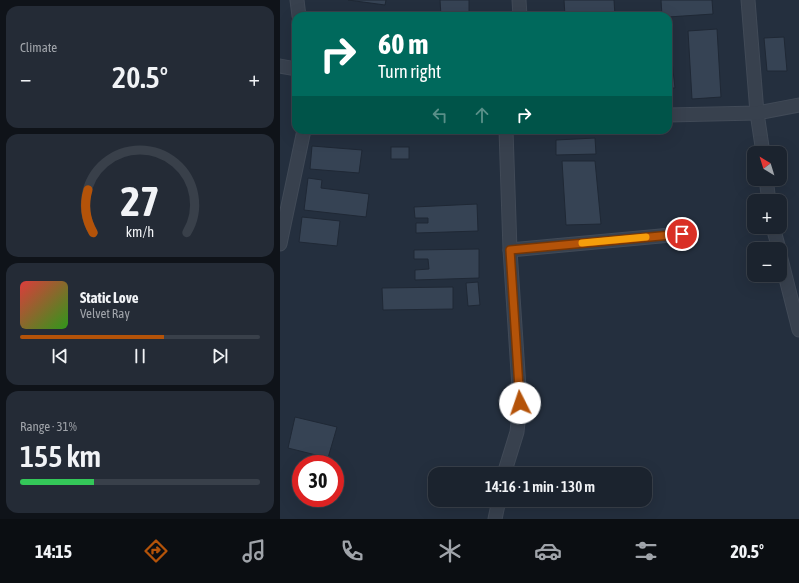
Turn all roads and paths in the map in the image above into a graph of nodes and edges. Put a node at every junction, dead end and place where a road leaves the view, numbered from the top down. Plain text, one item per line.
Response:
1 (297, 0) edge
2 (518, 0) edge
3 (748, 0) edge
4 (298, 12) edge
5 (520, 12) edge
6 (280, 66) edge
7 (292, 68) edge
8 (799, 105) edge
9 (757, 114) junction
10 (672, 115) edge
11 (303, 134) edge
12 (506, 134) edge
13 (762, 146) edge
14 (682, 234) dead end
15 (280, 244) edge
16 (510, 250) junction
17 (787, 282) edge
18 (799, 330) edge
19 (506, 467) edge
20 (498, 507) edge
21 (495, 519) edge

1 - 4 street
2 - 5 street
3 - 9 street
6 - 7 street
8 - 9 street
9 - 10 street
9 - 13 street
11 - 15 street
12 - 16 street
14 - 16 street
16 - 19 street
17 - 18 street
20 - 21 street

